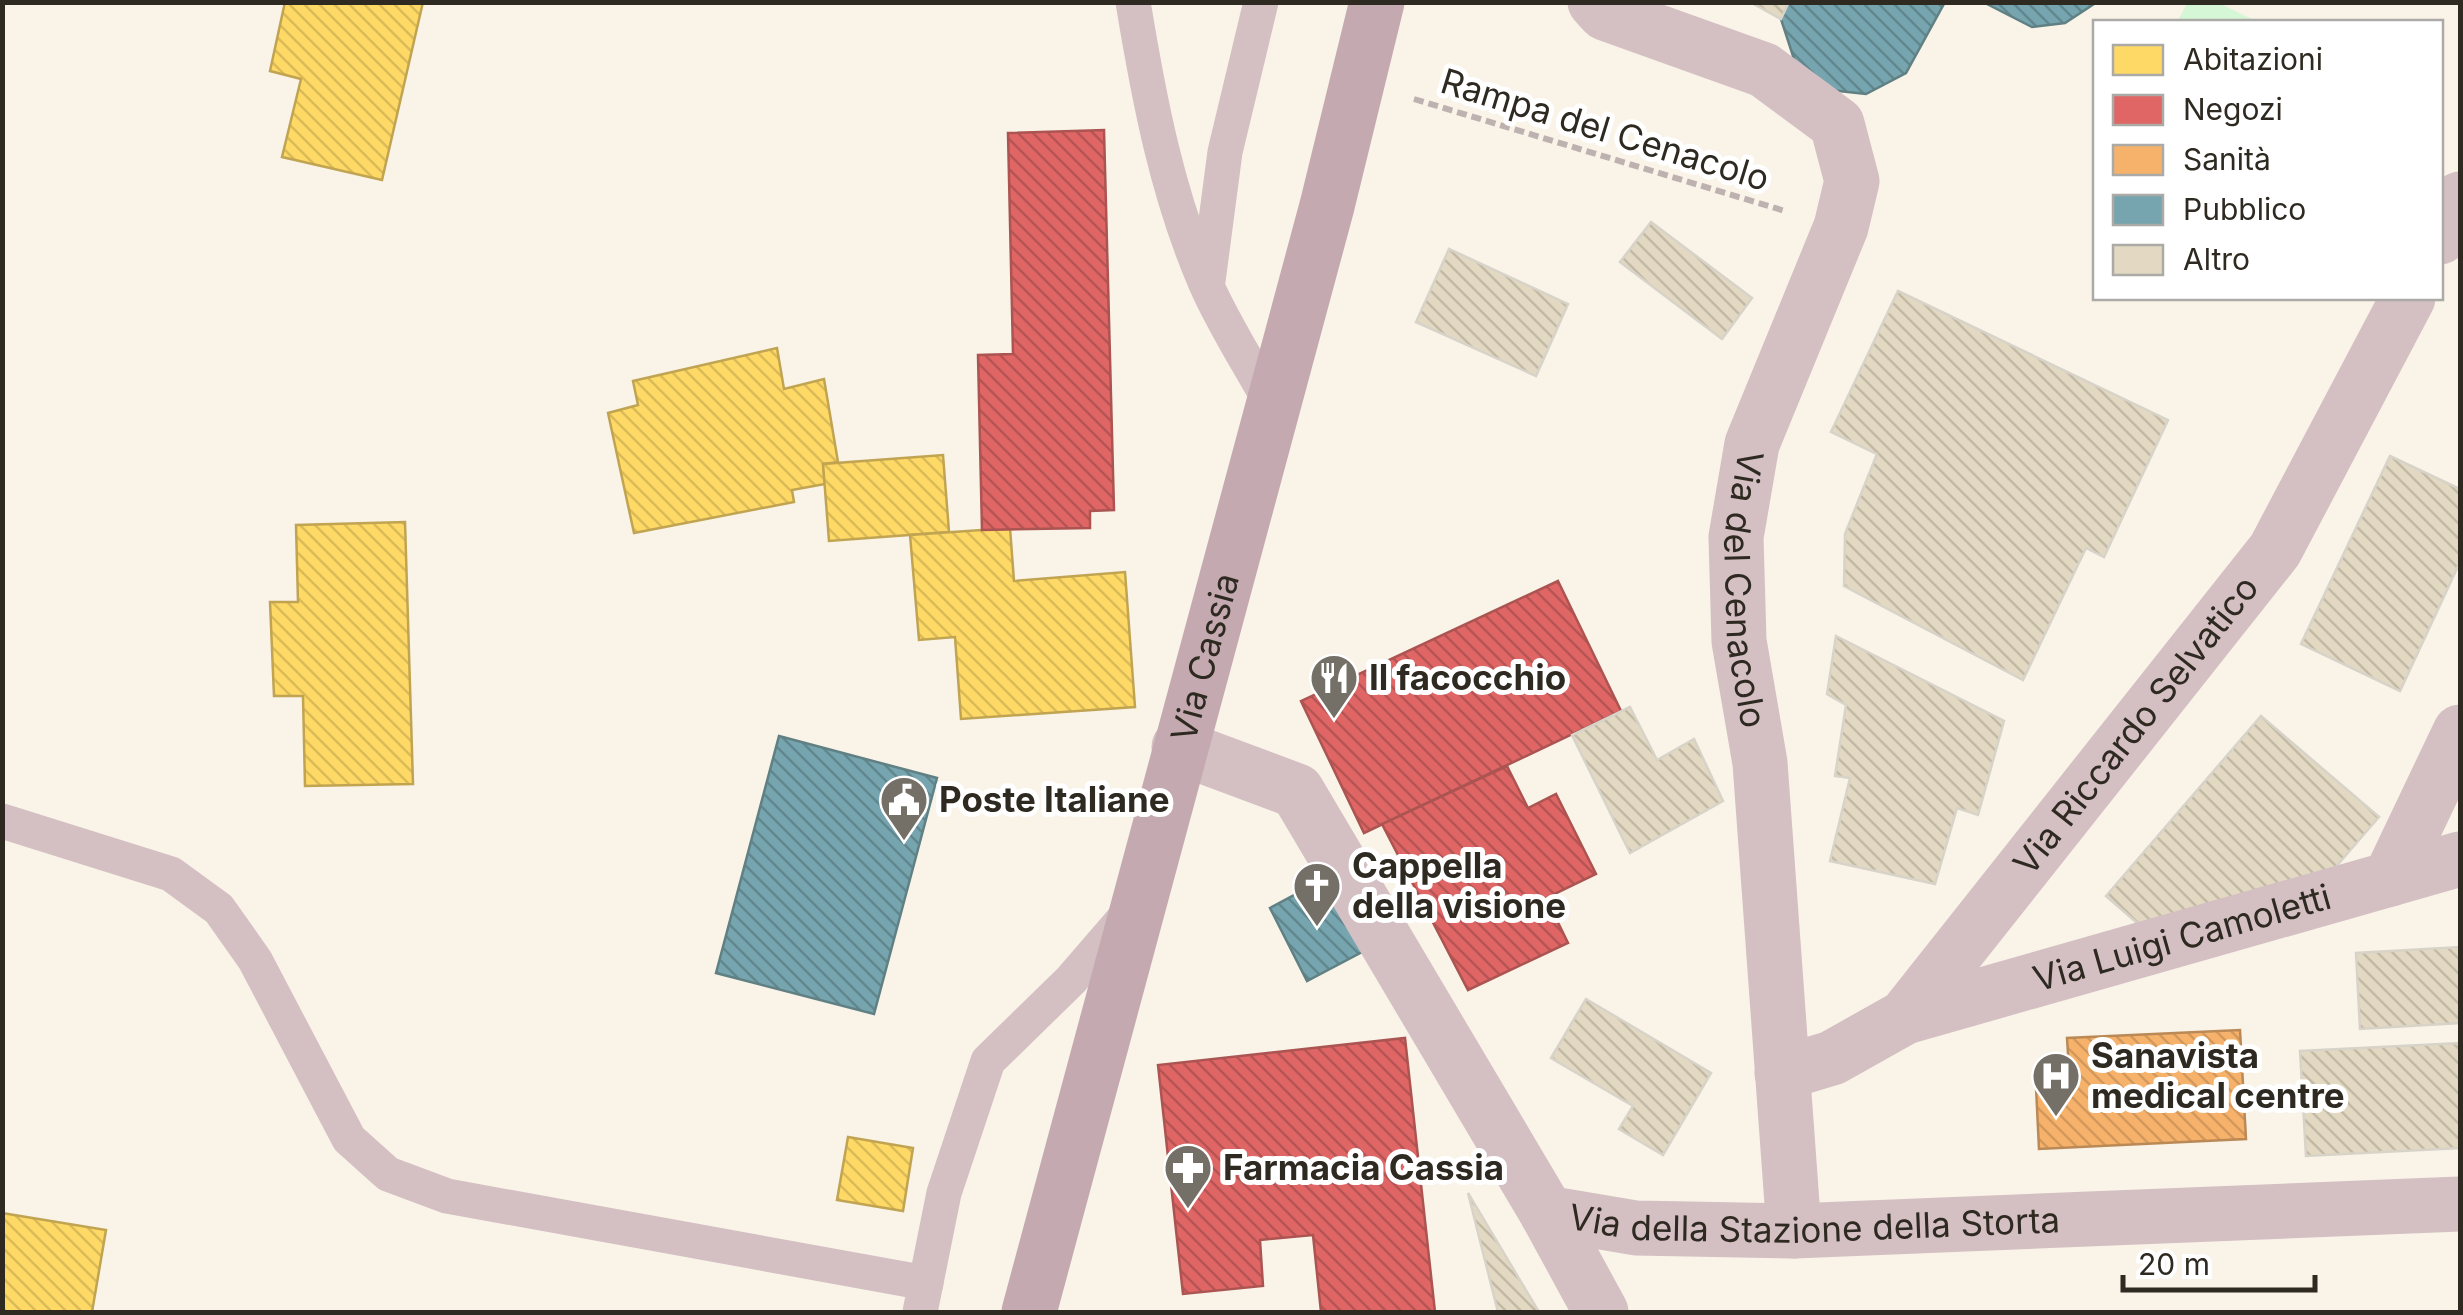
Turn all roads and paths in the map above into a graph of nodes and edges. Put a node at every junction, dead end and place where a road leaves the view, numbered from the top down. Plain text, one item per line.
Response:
1 (1133, 2) edge
2 (1261, 2) edge
3 (1377, 2) edge
4 (1596, 2) edge
5 (1356, 81) junction
6 (2460, 199) edge
7 (1840, 227) junction
8 (2443, 231) edge
9 (1207, 286) junction
10 (2407, 300) edge
11 (1272, 405) junction
12 (2460, 732) edge
13 (1179, 747) junction
14 (2, 821) edge
15 (2460, 860) edge
16 (2390, 880) junction
17 (1138, 904) junction
18 (1905, 1017) junction
19 (1782, 1073) junction
20 (2460, 1204) edge
21 (1547, 1213) junction
22 (1794, 1231) junction
23 (923, 1298) edge
24 (1030, 1312) edge
25 (1601, 1312) edge

1 - 9 lane
2 - 9 lane
3 - 5 main road, Via Cassia
4 - 7 street, Via del Cenacolo
5 - 7 path, Rampa del Cenacolo
5 - 11 main road, Via Cassia
6 - 8 street
7 - 19 street, Via del Cenacolo
9 - 11 lane
10 - 18 street, Via Riccardo Selvatico
11 - 13 main road, Via Cassia
12 - 16 street
13 - 17 main road, Via Cassia
13 - 21 street, Via della Stazione della Storta
14 - 23 lane
15 - 16 street, Via Luigi Camoletti
16 - 18 street, Via Luigi Camoletti
17 - 23 lane
17 - 24 main road, Via Cassia
18 - 19 street, Via Riccardo Selvatico
19 - 22 street, Via del Cenacolo
20 - 22 street, Via della Stazione della Storta
21 - 22 street, Via della Stazione della Storta
21 - 25 street

